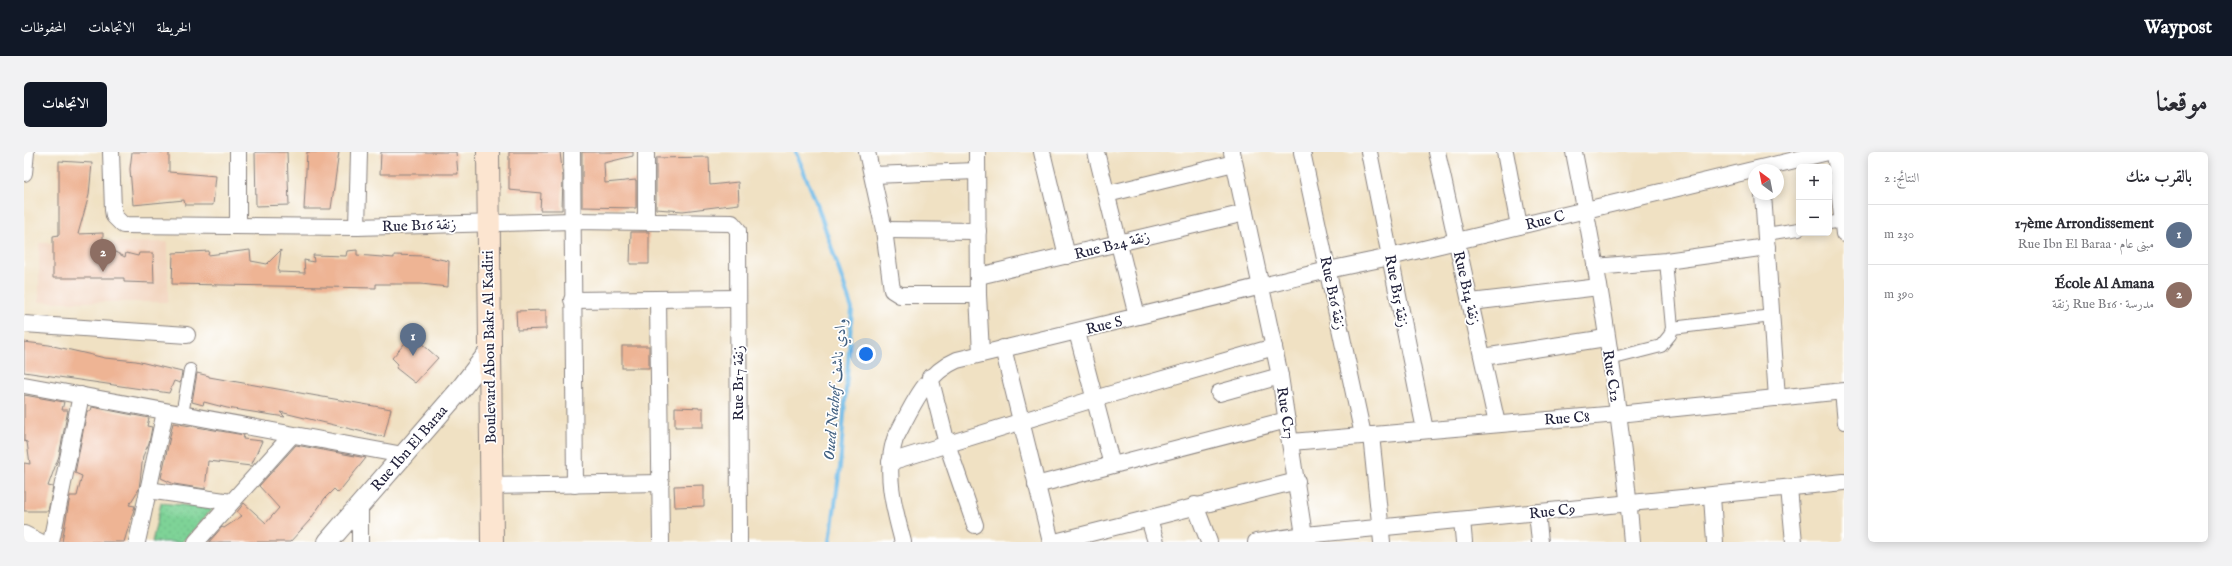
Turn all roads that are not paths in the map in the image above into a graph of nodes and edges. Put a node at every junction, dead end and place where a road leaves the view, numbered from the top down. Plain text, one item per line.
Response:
1 (111, 152) edge
2 (238, 152) edge
3 (359, 152) edge
4 (488, 152) edge
5 (572, 152) edge
6 (646, 152) edge
7 (867, 152) edge
8 (976, 152) edge
9 (1042, 152) edge
10 (1096, 152) edge
11 (1302, 152) edge
12 (1369, 152) edge
13 (1437, 152) edge
14 (1505, 152) edge
15 (1574, 152) edge
16 (1828, 152) edge
17 (1835, 152) edge
18 (1233, 158) edge
19 (1781, 164) edge
20 (976, 171) junction
21 (1748, 172) edge
22 (872, 175) junction
23 (1107, 194) junction
24 (1764, 200) edge
25 (1586, 210) junction
26 (1245, 212) junction
27 (572, 221) junction
28 (646, 221) junction
29 (488, 222) junction
30 (734, 225) joint
31 (238, 226) junction
32 (1519, 226) junction
33 (1839, 226) edge
34 (357, 227) junction
35 (884, 230) junction
36 (1796, 230) edge
37 (978, 231) junction
38 (1457, 241) junction
39 (1767, 241) junction
40 (1118, 244) junction
41 (1067, 256) junction
42 (1390, 257) junction
43 (1666, 261) junction
44 (1595, 267) junction
45 (1328, 270) junction
46 (979, 276) junction
47 (1262, 286) junction
48 (1599, 286) junction
49 (978, 296) junction
50 (738, 298) junction
51 (658, 299) junction
52 (572, 300) junction
53 (1471, 302) junction
54 (1137, 316) junction
55 (1772, 316) junction
56 (24, 324) edge
57 (1672, 328) junction
58 (1077, 332) junction
59 (187, 335) dead end
60 (1606, 338) junction
61 (1274, 347) junction
62 (1003, 348) junction
63 (489, 352) junction
64 (981, 353) junction
65 (1483, 357) junction
66 (1610, 359) junction
67 (190, 370) dead end
68 (1280, 376) junction
69 (930, 377) junction
70 (24, 386) edge
71 (1842, 392) edge
72 (1219, 393) dead end
73 (81, 395) junction
74 (1777, 398) junction
75 (1094, 399) junction
76 (165, 412) junction
77 (182, 414) junction
78 (1618, 414) junction
79 (1287, 420) junction
80 (1021, 422) junction
81 (1844, 423) edge
82 (1496, 424) junction
83 (1425, 430) junction
84 (292, 435) junction
85 (1367, 435) junction
86 (1291, 442) junction
87 (947, 444) junction
88 (403, 455) junction
89 (890, 462) junction
90 (1112, 465) junction
91 (1297, 482) junction
92 (1844, 482) edge
93 (661, 483) junction
94 (575, 485) junction
95 (1036, 485) junction
96 (490, 486) junction
97 (1789, 488) junction
98 (148, 490) junction
99 (1712, 496) junction
100 (231, 502) junction
101 (1629, 503) junction
102 (360, 505) junction
103 (1195, 506) junction
104 (1537, 512) junction
105 (1149, 519) junction
106 (1462, 520) junction
107 (974, 525) dead end
108 (24, 534) edge
109 (1381, 535) edge
110 (1107, 536) edge
111 (1305, 538) edge
112 (40, 542) edge
113 (51, 542) edge
114 (137, 542) edge
115 (196, 542) edge
116 (328, 542) edge
117 (360, 542) edge
118 (492, 542) edge
119 (662, 542) edge
120 (739, 542) edge
121 (902, 542) edge
122 (1051, 542) edge
123 (1055, 542) edge
124 (1156, 542) edge
125 (1210, 542) edge
126 (1258, 542) edge
127 (1464, 542) edge
128 (1540, 542) edge
129 (1632, 542) edge
130 (1715, 542) edge
131 (1794, 542) edge

1 - 31 street, Rue B16 زنقة
2 - 31 street
3 - 34 street
4 - 29 main road, Boulevard Abou Bakr Al Kadiri
5 - 27 street
6 - 28 street
7 - 22 street
8 - 20 street
9 - 41 street
10 - 23 street
11 - 45 street, Rue B16 زنقة
12 - 42 street, Rue B15 زنقة
13 - 38 street, Rue B14 زنقة
14 - 32 street
15 - 25 street, Rue C12
16 - 19 street, Rue C
17 - 33 street
18 - 23 street
18 - 26 street
20 - 22 street
20 - 37 street
21 - 25 street, Rue C
22 - 35 street
23 - 40 street
24 - 39 street
25 - 32 street, Rue C
25 - 44 street, Rue C12
26 - 40 street, Rue B24 زنقة
26 - 47 street
27 - 28 street, Rue B16 زنقة
27 - 29 street, Rue B16 زنقة
27 - 52 street
28 - 30 street, Rue B16 زنقة
29 - 34 street, Rue B16 زنقة
29 - 63 main road, Boulevard Abou Bakr Al Kadiri
30 - 50 street, Rue B17 زنقة
31 - 34 street, Rue B16 زنقة
32 - 38 street, Rue C
35 - 37 street
35 - 49 street
36 - 39 street
37 - 46 street
38 - 42 street, Rue C
38 - 53 street, Rue B14 زنقة
39 - 43 street
39 - 55 street
40 - 41 street, Rue B24 زنقة
40 - 54 street
41 - 46 street, Rue B24 زنقة
42 - 45 street, Rue C
42 - 83 street, Rue B15 زنقة
43 - 44 street
43 - 57 street
44 - 48 street, Rue C12
45 - 47 street, Rue C
45 - 85 street, Rue B16 زنقة
46 - 49 street
47 - 54 street, Rue S
47 - 61 street, Rue C17
48 - 53 street
48 - 60 street, Rue C12
49 - 64 street
50 - 51 street
50 - 120 street, Rue B17 زنقة
51 - 52 street
51 - 93 street
52 - 94 street
53 - 65 street, Rue B14 زنقة
54 - 58 street, Rue S
55 - 57 street
55 - 74 street
56 - 59 street
57 - 66 street
58 - 62 street, Rue S
58 - 75 street
60 - 65 street
60 - 66 street, Rue C12
61 - 68 street, Rue C17
61 - 75 street
62 - 64 street, Rue S
62 - 80 street
63 - 88 street, Rue Ibn El Baraa
63 - 96 main road, Boulevard Abou Bakr Al Kadiri
64 - 69 street, Rue S
65 - 82 street, Rue B14 زنقة
66 - 78 street, Rue C12
67 - 77 street
68 - 72 street
68 - 79 street, Rue C17
69 - 87 street
69 - 89 street
70 - 73 street
71 - 74 street, Rue C8
71 - 81 street
73 - 76 street
73 - 113 street
74 - 78 street, Rue C8
75 - 80 street
75 - 90 street
76 - 77 street
76 - 98 street
77 - 84 street
78 - 82 street, Rue C8
78 - 101 street, Rue C12
79 - 86 street, Rue C17
79 - 90 street
80 - 87 street
80 - 95 street
82 - 83 street, Rue C8
83 - 85 street, Rue C8
84 - 88 street
84 - 100 street
85 - 86 street, Rue C8
85 - 109 street, Rue B16 زنقة
86 - 91 street, Rue C17
87 - 89 street
87 - 107 street
88 - 102 street, Rue Ibn El Baraa
89 - 121 street
90 - 95 street
91 - 103 street
91 - 111 street, Rue C17
92 - 97 street, Rue C9
93 - 94 street
93 - 119 street
94 - 96 street
95 - 122 street
96 - 118 main road, Boulevard Abou Bakr Al Kadiri
97 - 99 street, Rue C9
97 - 131 street
98 - 100 street
98 - 114 street
99 - 101 street, Rue C9
99 - 130 street
100 - 115 street
101 - 104 street, Rue C9
101 - 129 street, Rue C12
102 - 116 street, Rue Ibn El Baraa
102 - 117 street
103 - 105 street
103 - 125 street
104 - 106 street, Rue C9
104 - 128 street
105 - 110 street
105 - 124 street
106 - 109 street, Rue C9
106 - 127 street
108 - 112 street
109 - 111 street, Rue C9
110 - 123 street
111 - 126 street, Rue C9

